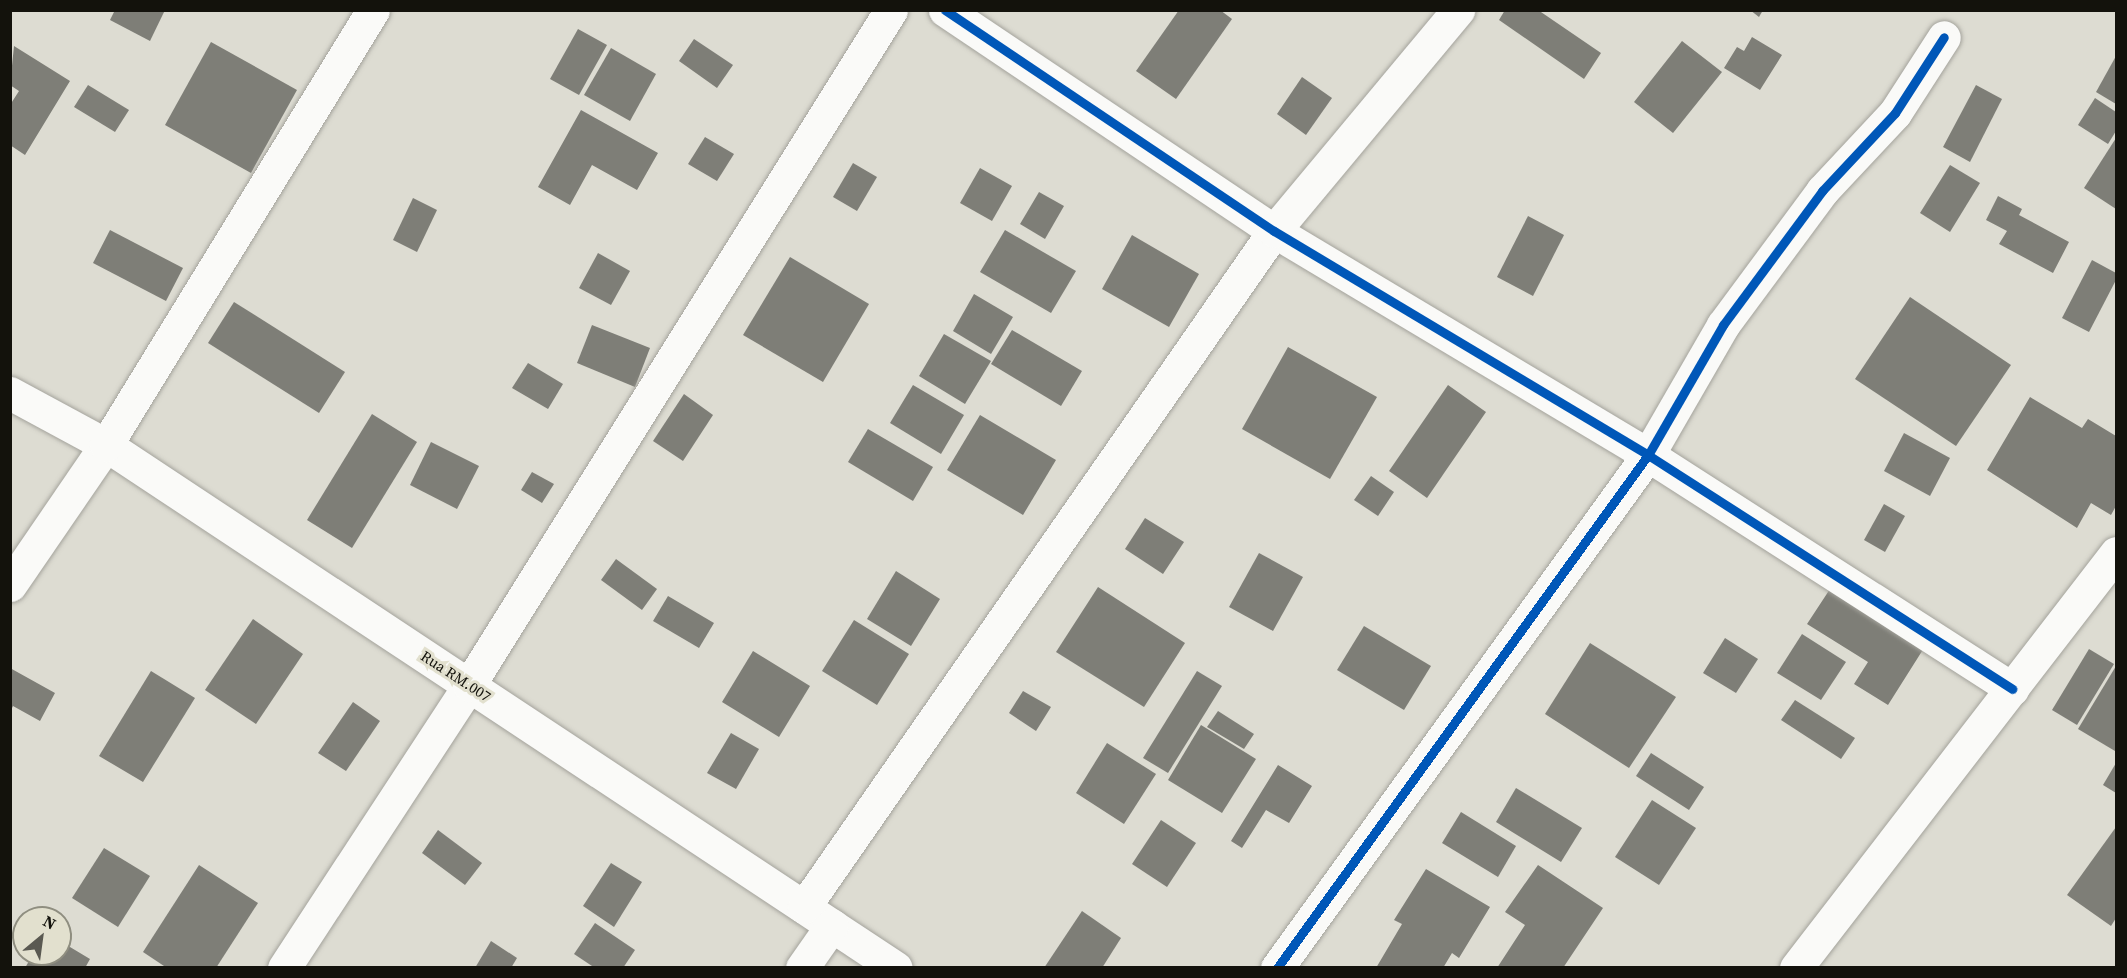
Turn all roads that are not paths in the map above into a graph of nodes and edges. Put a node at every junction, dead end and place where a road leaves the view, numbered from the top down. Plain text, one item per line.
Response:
1 (373, 10) edge
2 (891, 10) edge
3 (945, 10) edge
4 (1458, 10) edge
5 (1944, 37) dead end
6 (1274, 231) junction
7 (10, 393) edge
8 (106, 445) junction
9 (1648, 455) junction
10 (2116, 553) edge
11 (10, 585) edge
12 (469, 685) junction
13 (2012, 689) junction
14 (804, 907) junction
15 (832, 925) junction
16 (284, 968) edge
17 (802, 968) edge
18 (896, 968) edge
19 (1277, 968) edge
20 (1796, 968) edge

1 - 8 street
2 - 12 street
3 - 6 street
4 - 6 street
5 - 9 street
6 - 9 street
6 - 14 street
7 - 8 street, Rua RM.007
8 - 11 street
8 - 12 street, Rua RM.007
9 - 13 street
9 - 19 street
10 - 13 street
12 - 14 street, Rua RM.007
12 - 16 street
13 - 20 street
14 - 15 street, Rua RM.007
15 - 17 street
15 - 18 street, Rua RM.007

